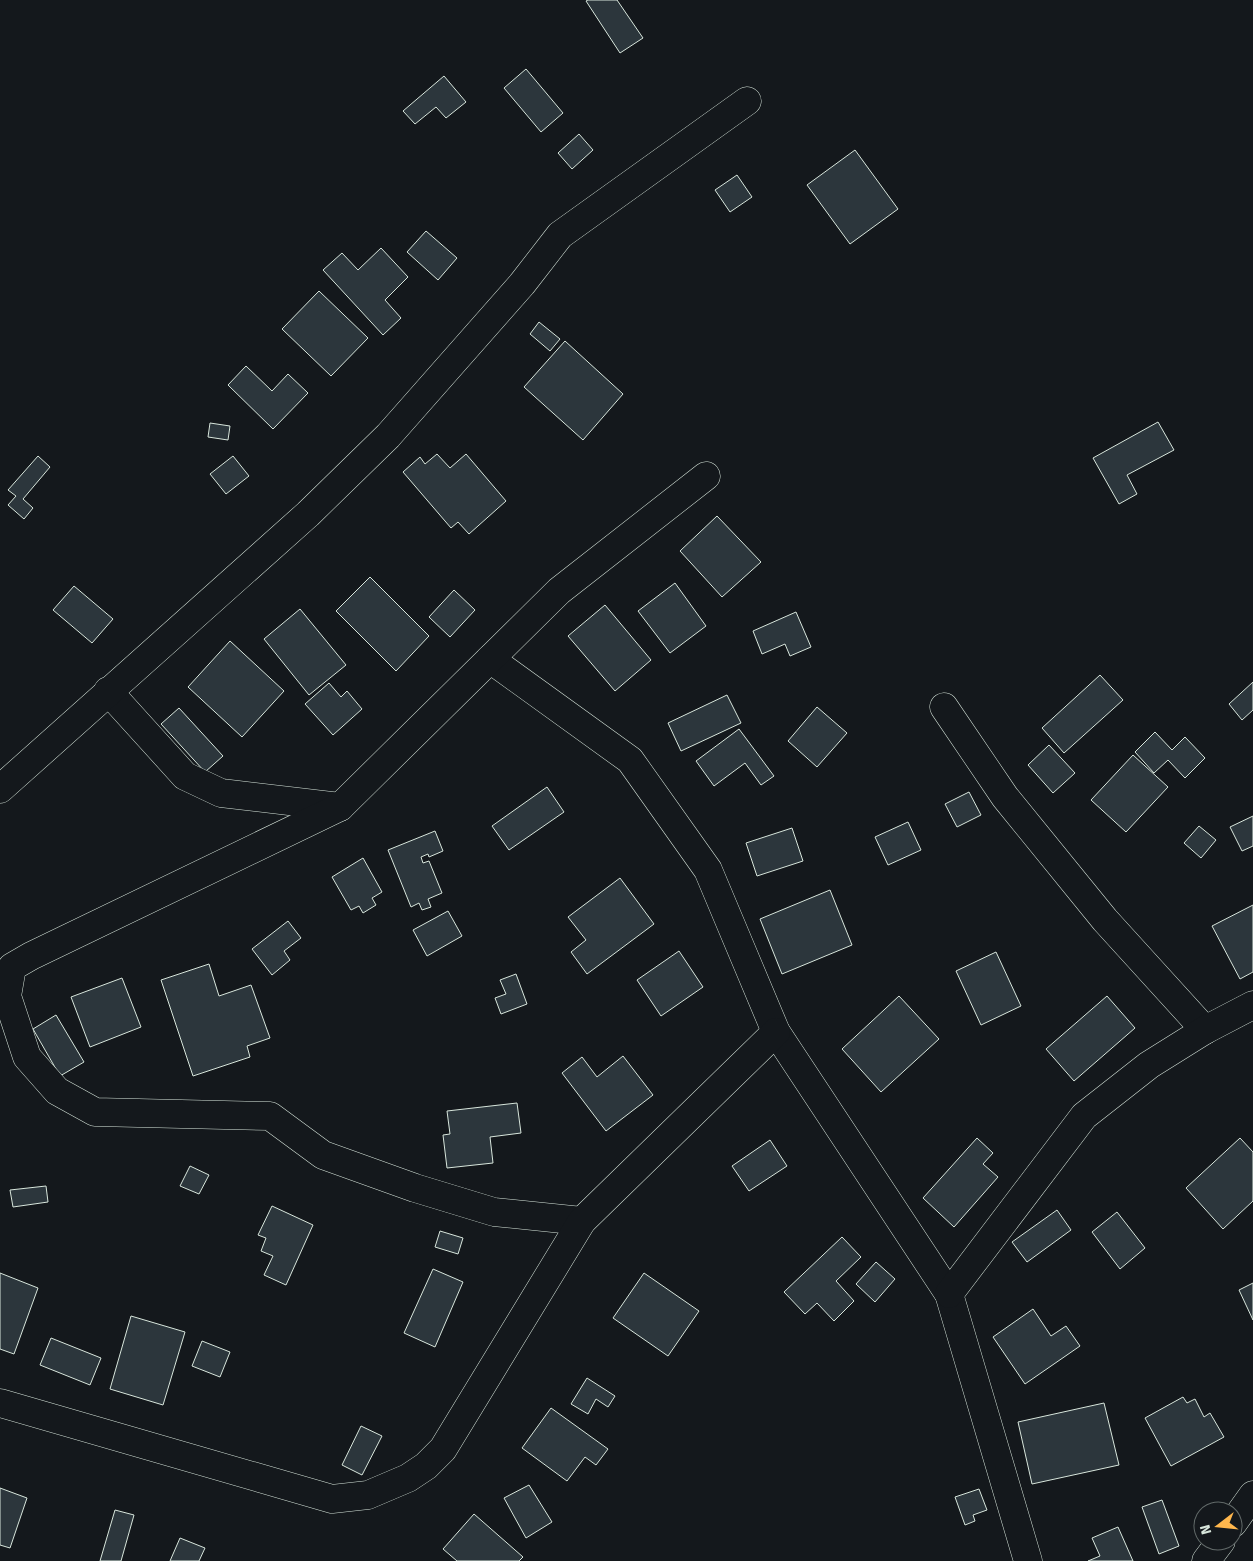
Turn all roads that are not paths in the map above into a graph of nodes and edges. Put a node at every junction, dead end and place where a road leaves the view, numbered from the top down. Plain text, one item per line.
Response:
1 (747, 102) dead end
2 (706, 476) dead end
3 (490, 659) junction
4 (108, 691) junction
5 (944, 707) dead end
6 (0, 789) edge
7 (340, 807) junction
8 (6, 965) edge
9 (1253, 1005) edge
10 (1205, 1030) junction
11 (776, 1032) junction
12 (582, 1221) junction
13 (949, 1294) junction
14 (0, 1403) edge
15 (1253, 1495) edge
16 (1243, 1510) edge
17 (1028, 1561) edge

1 - 4 street
2 - 3 street
3 - 7 street
3 - 11 street
4 - 6 street
4 - 7 street
5 - 10 street
7 - 8 street
8 - 12 street
9 - 10 street
10 - 13 street
11 - 12 street
11 - 13 street
12 - 14 street
13 - 17 street
15 - 16 street

